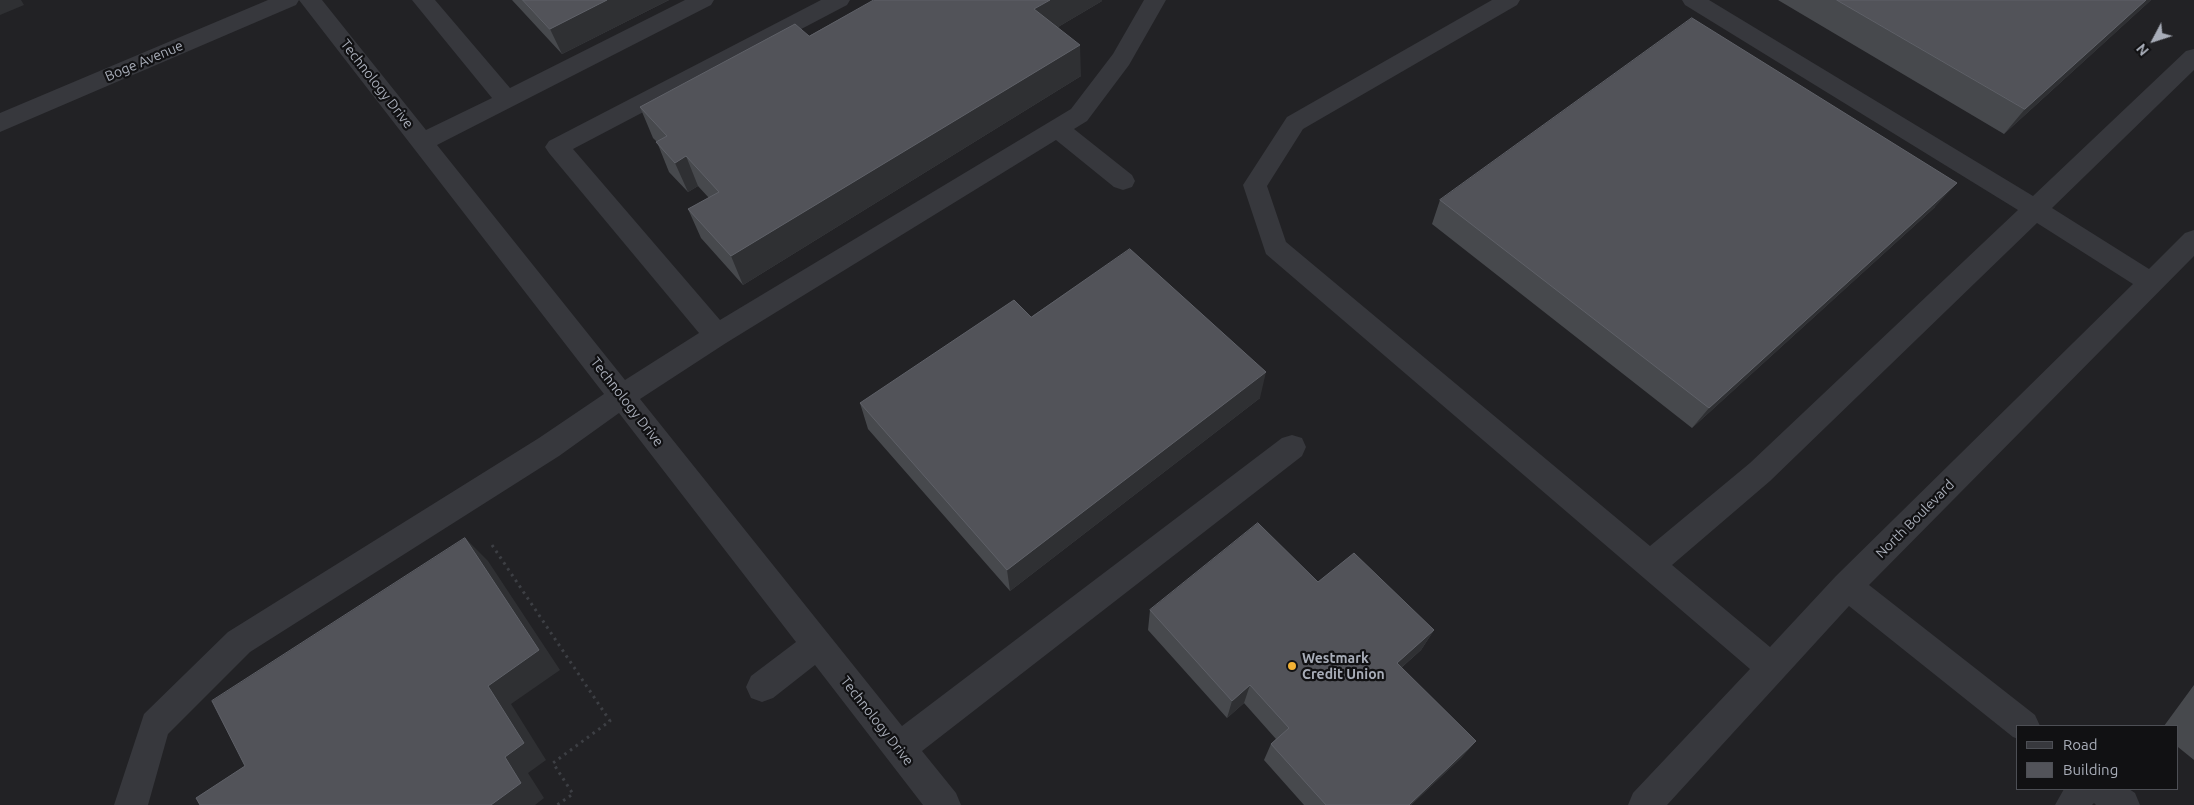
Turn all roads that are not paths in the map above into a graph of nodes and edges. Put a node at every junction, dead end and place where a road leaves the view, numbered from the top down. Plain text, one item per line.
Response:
1 (288, 0) edge
2 (310, 0) edge
3 (423, 0) edge
4 (703, 0) edge
5 (839, 0) edge
6 (1155, 0) edge
7 (1508, 0) edge
8 (1693, 0) edge
9 (2194, 58) edge
10 (507, 100) junction
11 (0, 123) edge
12 (1057, 128) junction
13 (422, 142) junction
14 (1123, 182) dead end
15 (2035, 209) junction
16 (2194, 240) edge
17 (2151, 283) junction
18 (717, 334) junction
19 (622, 396) junction
20 (1292, 447) dead end
21 (1650, 565) junction
22 (1847, 586) junction
23 (818, 644) junction
24 (1771, 667) junction
25 (762, 687) dead end
26 (2023, 725) edge
27 (899, 749) junction
28 (2083, 790) edge
29 (2103, 790) edge
30 (131, 805) edge
31 (944, 805) edge
32 (1645, 805) edge
33 (2072, 805) edge
34 (2123, 805) edge

1 - 11 street, Boge Avenue
2 - 13 street, Technology Drive
3 - 10 street
4 - 10 street
5 - 18 street
6 - 12 street
7 - 21 street
8 - 15 street
9 - 15 street
10 - 13 street
12 - 14 street
12 - 18 street
13 - 19 street, Technology Drive
15 - 17 street
15 - 21 street
16 - 17 street, North Boulevard
17 - 22 street, North Boulevard
18 - 19 street
19 - 23 street, Technology Drive
19 - 30 street
20 - 27 street
21 - 24 street
22 - 24 street, North Boulevard
22 - 26 street
23 - 25 street
23 - 27 street, Technology Drive
24 - 32 street, North Boulevard
27 - 31 street, Technology Drive
28 - 33 street
29 - 34 street

